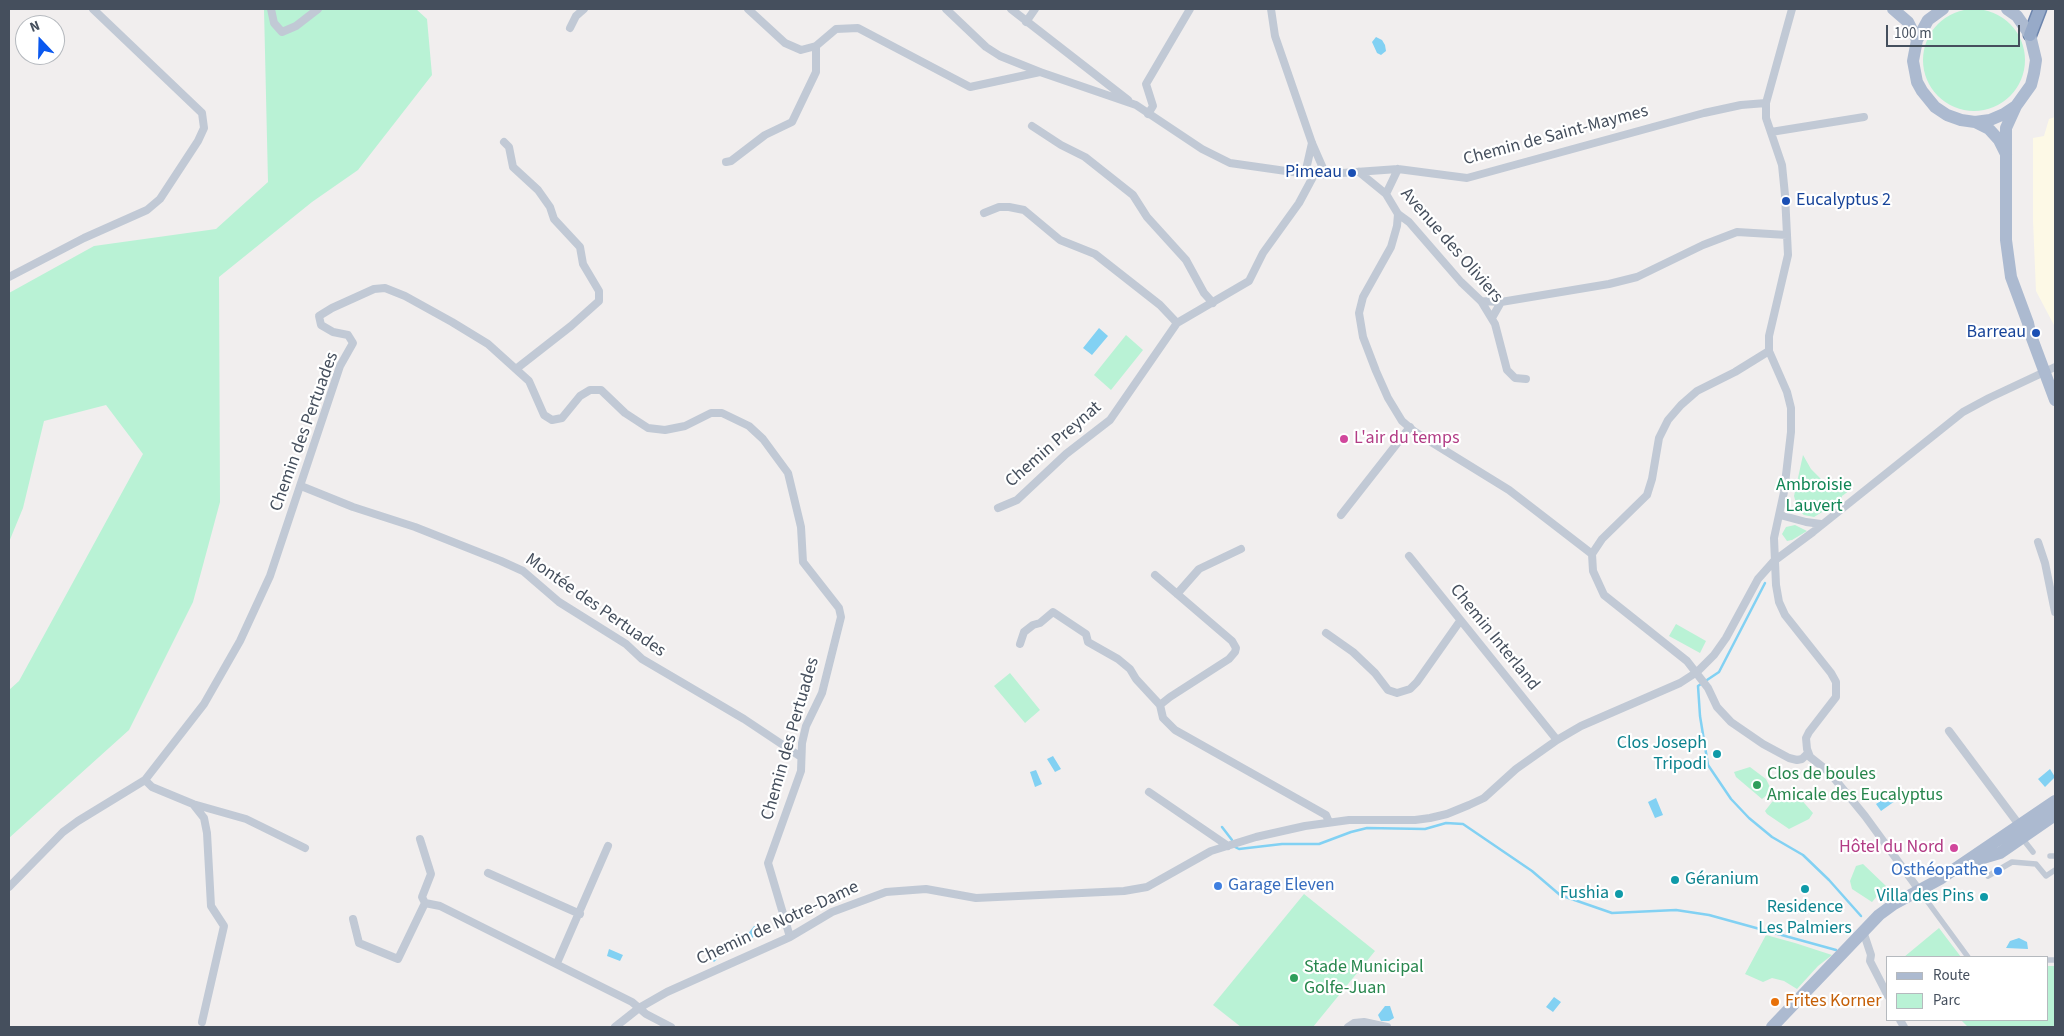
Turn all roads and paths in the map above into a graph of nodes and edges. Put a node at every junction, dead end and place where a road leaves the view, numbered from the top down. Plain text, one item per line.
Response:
1 (93, 9) edge
2 (271, 9) edge
3 (318, 9) edge
4 (584, 9) edge
5 (748, 9) edge
6 (946, 9) edge
7 (1011, 9) edge
8 (1035, 9) edge
9 (1190, 9) edge
10 (1271, 9) edge
11 (1792, 9) edge
12 (1893, 9) edge
13 (1943, 9) edge
14 (2007, 9) edge
15 (2040, 9) edge
16 (1026, 22) junction
17 (570, 28) dead end
18 (2030, 35) junction
19 (1917, 40) junction
20 (816, 46) junction
21 (1040, 72) junction
22 (1766, 103) junction
23 (1136, 105) junction
24 (2016, 106) junction
25 (1148, 114) junction
26 (1864, 117) dead end
27 (1975, 122) junction
28 (1032, 126) dead end
29 (1771, 132) junction
30 (504, 142) dead end
31 (1312, 144) junction
32 (2006, 154) junction
33 (726, 162) dead end
34 (1398, 169) junction
35 (1359, 172) junction
36 (1305, 174) junction
37 (1314, 175) junction
38 (1326, 176) junction
39 (1386, 194) junction
40 (984, 212) dead end
41 (1398, 214) junction
42 (1786, 235) junction
43 (9, 277) edge
44 (1481, 301) junction
45 (1501, 302) junction
46 (1213, 303) junction
47 (1492, 318) junction
48 (1177, 323) junction
49 (1769, 351) junction
50 (516, 369) junction
51 (2052, 372) edge
52 (1526, 379) dead end
53 (2055, 400) edge
54 (1410, 427) junction
55 (302, 486) junction
56 (998, 508) dead end
57 (1341, 515) dead end
58 (1780, 515) junction
59 (1822, 524) junction
60 (2038, 542) dead end
61 (1241, 549) dead end
62 (1592, 554) junction
63 (1408, 556) dead end
64 (1774, 561) junction
65 (1155, 574) dead end
66 (1177, 594) junction
67 (2055, 612) edge
68 (1460, 621) junction
69 (1326, 633) dead end
70 (1020, 644) dead end
71 (1696, 672) junction
72 (1160, 705) junction
73 (1949, 731) dead end
74 (1557, 740) junction
75 (1808, 753) junction
76 (801, 757) junction
77 (145, 780) junction
78 (1149, 792) dead end
79 (2055, 802) edge
80 (193, 804) junction
81 (2055, 815) edge
82 (1329, 822) junction
83 (2021, 832) junction
84 (420, 839) dead end
85 (608, 846) dead end
86 (1228, 846) junction
87 (305, 848) dead end
88 (2033, 852) dead end
89 (2055, 870) edge
90 (488, 873) dead end
91 (1988, 876) dead end
92 (9, 887) edge
93 (1919, 890) junction
94 (425, 903) junction
95 (580, 914) junction
96 (353, 919) dead end
97 (1863, 931) junction
98 (790, 937) junction
99 (1967, 956) edge
100 (557, 963) junction
101 (1886, 992) edge
102 (639, 1008) junction
103 (202, 1022) dead end
104 (615, 1027) edge
105 (670, 1027) edge
106 (1348, 1027) edge
107 (1386, 1027) edge
108 (1772, 1027) edge

1 - 43 street
2 - 3 street
4 - 17 street
5 - 20 street
6 - 21 street, Chemin de Saint-Maymes
7 - 16 street
8 - 16 street
9 - 25 street
10 - 31 street
11 - 22 street
12 - 19 main road
13 - 19 main road
14 - 18 main road
15 - 18 highway
16 - 23 street
18 - 24 main road
19 - 27 main road
20 - 21 street
20 - 33 street
21 - 23 street, Chemin de Saint-Maymes
22 - 29 street
22 - 34 street, Chemin de Saint-Maymes
23 - 25 street, Chemin de Saint-Maymes
24 - 27 main road
24 - 32 main road
25 - 36 street, Chemin de Saint-Maymes
26 - 29 street
27 - 32 main road
28 - 46 street
29 - 42 street
30 - 50 street
31 - 36 street
31 - 38 street
32 - 51 main road
34 - 35 street, Chemin de Saint-Maymes
34 - 39 street, Avenue des Oliviers
35 - 38 street, Chemin de Saint-Maymes
35 - 39 street, Avenue des Oliviers
36 - 37 street, Chemin de Saint-Maymes
37 - 38 street, Chemin de Saint-Maymes
37 - 46 street, Chemin Preynat
39 - 41 street, Avenue des Oliviers
40 - 48 street
41 - 44 street, Avenue des Oliviers
41 - 54 street
42 - 45 street, Avenue des Oliviers
42 - 49 street
44 - 45 street
44 - 47 street, Avenue des Oliviers
45 - 47 street, Avenue des Oliviers
46 - 48 street, Chemin Preynat
47 - 52 street, Avenue des Oliviers
48 - 56 street, Chemin Preynat
49 - 58 street
49 - 62 street
50 - 55 street, Chemin des Pertuades
50 - 76 street, Chemin des Pertuades
51 - 53 main road
51 - 59 street, Chemin de Notre-Dame
54 - 57 street
54 - 62 street
55 - 76 street, Montée des Pertuades
55 - 77 street, Chemin des Pertuades
58 - 59 street
58 - 64 street
59 - 64 street, Chemin de Notre-Dame
60 - 67 street
61 - 66 street
62 - 71 street
63 - 68 street, Chemin Interland
64 - 71 street, Chemin de Notre-Dame
64 - 75 street
65 - 66 street
66 - 72 street
68 - 69 street
68 - 74 street, Chemin Interland
70 - 72 street
71 - 74 street, Chemin de Notre-Dame
71 - 75 street
72 - 82 street
73 - 83 street
74 - 82 street, Chemin de Notre-Dame
75 - 93 street
76 - 98 street, Chemin des Pertuades
77 - 80 street
77 - 92 street, Chemin des Pertuades
78 - 86 street
79 - 83 main road
80 - 87 street
80 - 103 street
81 - 83 main road
82 - 86 street, Chemin de Notre-Dame
83 - 88 street
83 - 93 main road
84 - 94 street
85 - 95 street
86 - 98 street, Chemin de Notre-Dame
89 - 91 street
90 - 95 street
93 - 97 main road
93 - 99 street
94 - 96 street
94 - 100 street
95 - 100 street
97 - 101 street
97 - 108 main road
98 - 102 street, Chemin de Notre-Dame
100 - 102 street
102 - 104 street, Chemin de Notre-Dame
102 - 105 street
106 - 107 street

